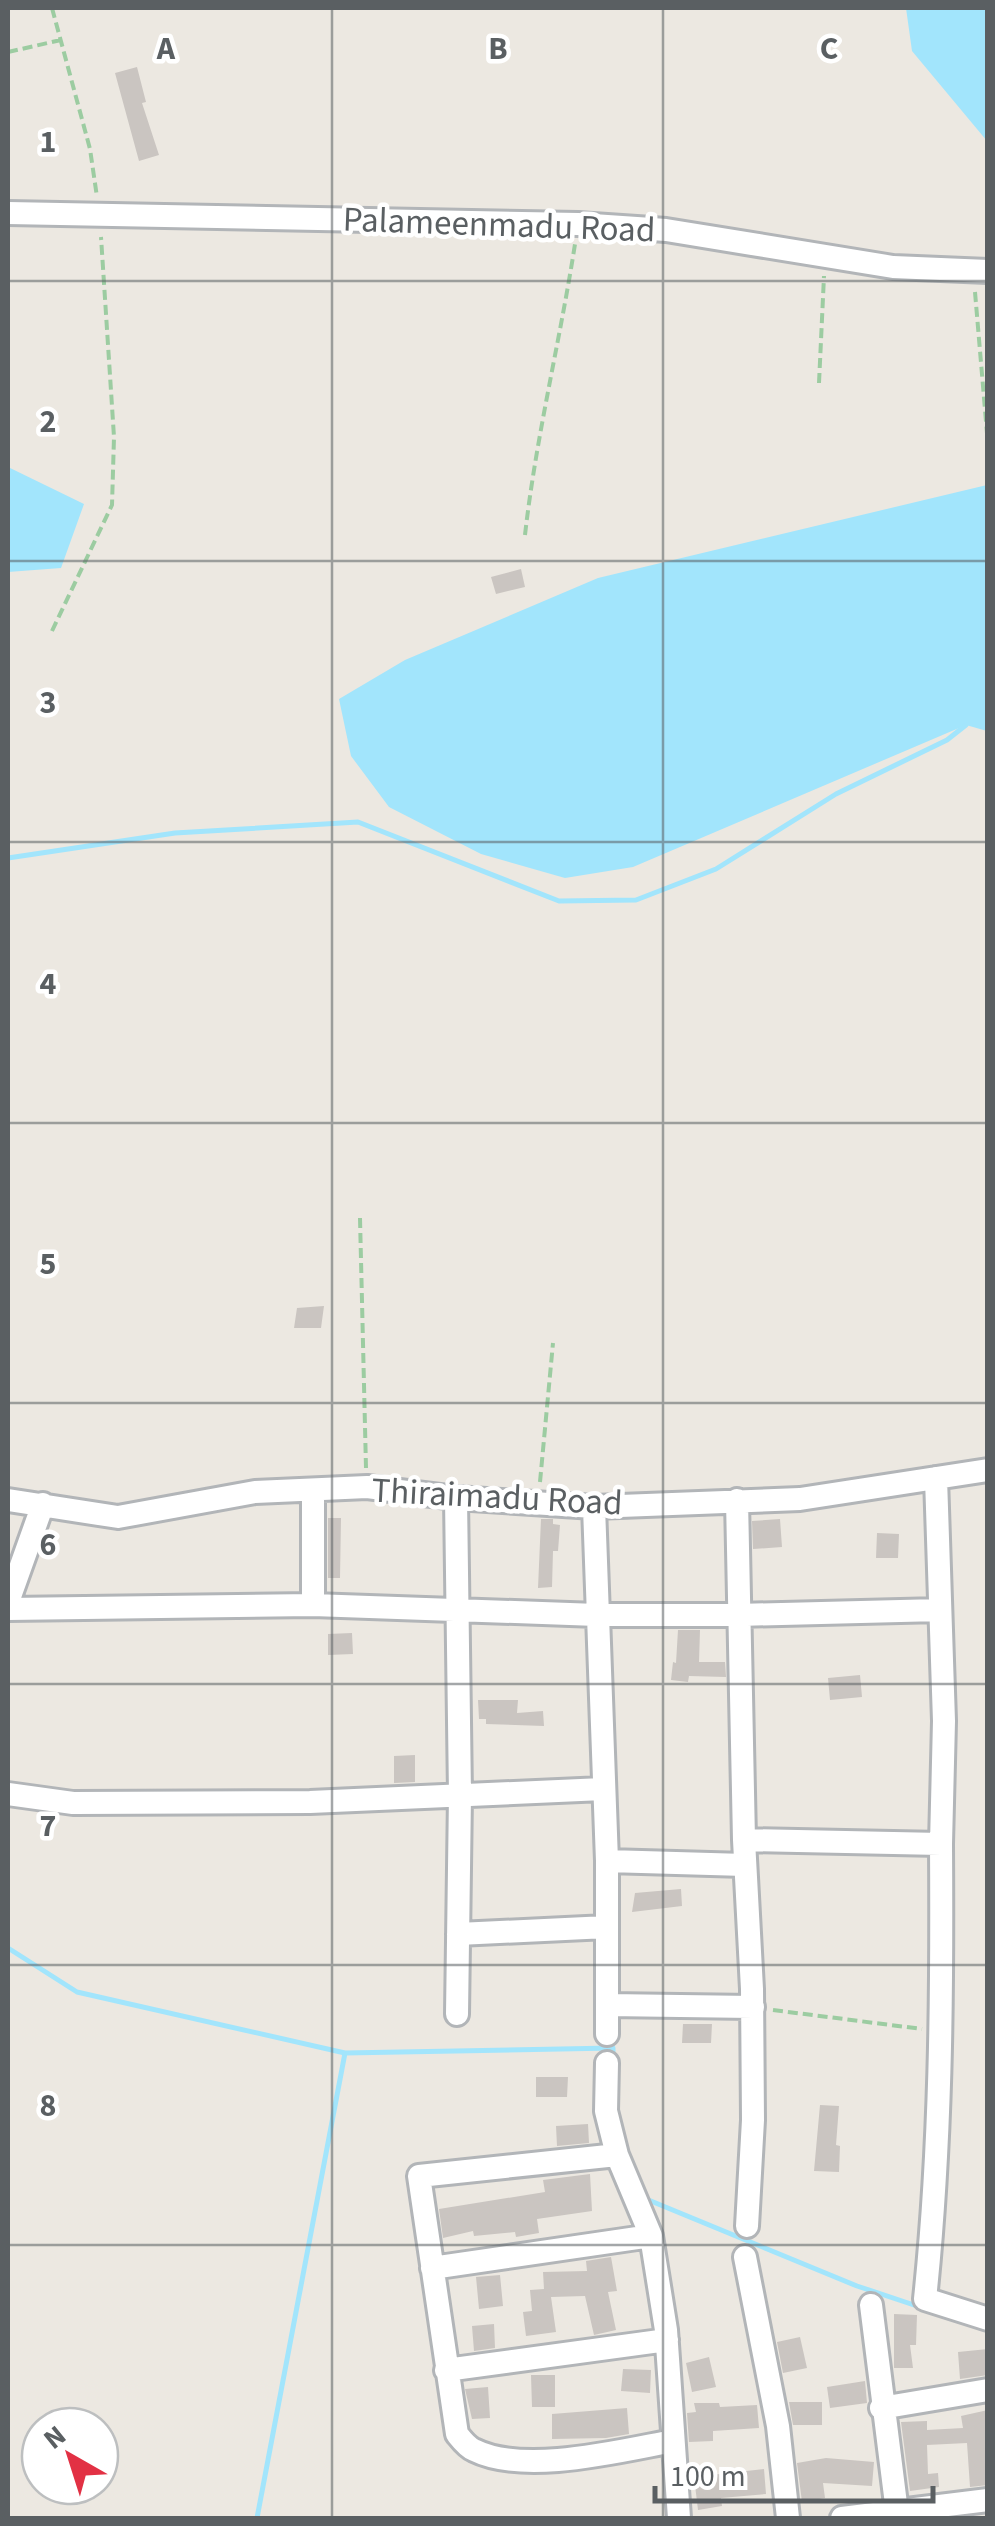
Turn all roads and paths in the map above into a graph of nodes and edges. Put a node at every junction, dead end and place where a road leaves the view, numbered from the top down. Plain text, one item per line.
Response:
1 (52, 8) edge
2 (62, 40) junction
3 (8, 52) edge
4 (8, 213) edge
5 (100, 215) junction
6 (578, 224) junction
7 (826, 256) junction
8 (981, 271) edge
9 (819, 383) dead end
10 (988, 445) edge
11 (526, 535) dead end
12 (52, 632) dead end
13 (360, 1218) dead end
14 (553, 1342) dead end
15 (988, 1470) edge
16 (936, 1478) junction
17 (367, 1488) junction
18 (313, 1490) junction
19 (456, 1498) junction
20 (8, 1500) edge
21 (737, 1500) junction
22 (538, 1502) junction
23 (43, 1504) junction
24 (594, 1507) junction
25 (313, 1605) junction
26 (8, 1606) edge
27 (940, 1610) junction
28 (455, 1611) junction
29 (597, 1614) junction
30 (738, 1615) junction
31 (603, 1789) junction
32 (8, 1794) edge
33 (460, 1795) junction
34 (744, 1840) junction
35 (941, 1844) junction
36 (607, 1861) junction
37 (746, 1864) junction
38 (607, 1927) junction
39 (458, 1934) junction
40 (608, 2004) junction
41 (752, 2007) junction
42 (457, 2014) dead end
43 (942, 2031) junction
44 (606, 2034) dead end
45 (608, 2063) dead end
46 (618, 2155) junction
47 (746, 2226) dead end
48 (651, 2236) junction
49 (745, 2257) dead end
50 (432, 2268) junction
51 (871, 2305) dead end
52 (988, 2320) edge
53 (667, 2340) junction
54 (446, 2370) junction
55 (988, 2390) edge
56 (882, 2408) junction
57 (673, 2441) junction
58 (988, 2500) edge
59 (897, 2512) junction
60 (679, 2518) edge
61 (788, 2518) edge
62 (842, 2518) edge

1 - 2 path
2 - 3 path
2 - 5 path
4 - 5 street, Palameenmadu Road
5 - 6 street, Palameenmadu Road
5 - 12 path
6 - 7 street, Palameenmadu Road
6 - 11 path
7 - 8 street, Palameenmadu Road
7 - 9 path
8 - 10 path
13 - 17 path
14 - 22 path
15 - 16 street, Thiraimadu Road
16 - 21 street, Thiraimadu Road
16 - 27 street
17 - 18 street, Thiraimadu Road
17 - 19 street, Thiraimadu Road
18 - 23 street, Thiraimadu Road
18 - 25 street
19 - 22 street, Thiraimadu Road
19 - 28 street
20 - 23 street, Thiraimadu Road
21 - 24 street, Thiraimadu Road
21 - 30 street
22 - 24 street, Thiraimadu Road
23 - 26 street
24 - 29 street
25 - 26 street
25 - 28 street
27 - 30 street
27 - 35 street
28 - 29 street
28 - 33 street
29 - 30 street
29 - 31 street
30 - 34 street
31 - 33 street
31 - 36 street
32 - 33 street
33 - 39 street
34 - 35 street
34 - 37 street
35 - 43 street
36 - 37 street
36 - 38 street
37 - 41 street
38 - 39 street
38 - 40 street
39 - 42 street
40 - 41 street
40 - 44 street
41 - 43 path
41 - 47 street
43 - 52 street
45 - 46 street
46 - 48 street
46 - 50 street
48 - 50 street
48 - 53 street
49 - 61 street
50 - 54 street
51 - 56 street
53 - 54 street
53 - 57 street
54 - 57 street
55 - 56 street
56 - 59 street
57 - 60 street
58 - 59 street
59 - 62 street

